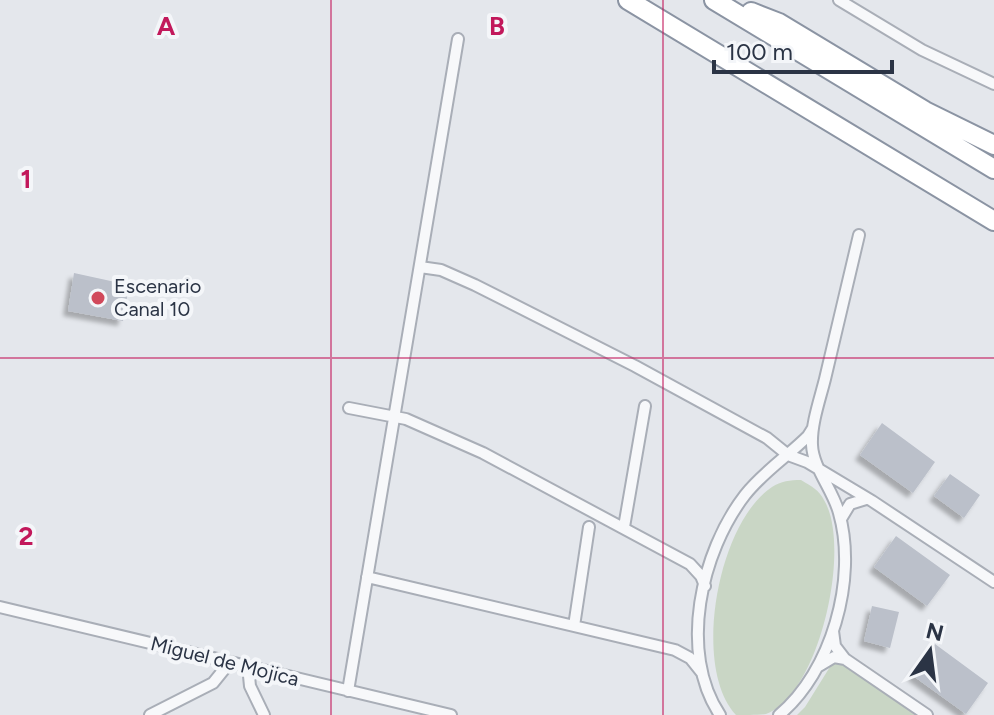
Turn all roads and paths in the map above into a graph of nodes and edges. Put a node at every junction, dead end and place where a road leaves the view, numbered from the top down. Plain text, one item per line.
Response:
1 (628, 0) edge
2 (714, 0) edge
3 (721, 0) edge
4 (839, 0) edge
5 (458, 39) dead end
6 (994, 84) edge
7 (994, 145) edge
8 (994, 169) edge
9 (994, 221) edge
10 (859, 235) dead end
11 (420, 267) junction
12 (645, 406) dead end
13 (349, 408) dead end
14 (394, 416) junction
15 (815, 423) junction
16 (767, 438) junction
17 (788, 455) junction
18 (769, 471) junction
19 (823, 474) junction
20 (872, 501) junction
21 (841, 519) junction
22 (589, 527) dead end
23 (624, 527) junction
24 (715, 552) junction
25 (690, 564) junction
26 (367, 577) junction
27 (994, 582) edge
28 (705, 586) junction
29 (0, 607) edge
30 (574, 626) junction
31 (699, 628) junction
32 (833, 628) junction
33 (675, 650) junction
34 (845, 659) junction
35 (230, 662) junction
36 (248, 666) junction
37 (818, 667) junction
38 (702, 673) junction
39 (348, 691) junction
40 (150, 715) edge
41 (264, 715) edge
42 (451, 715) edge
43 (720, 715) edge
44 (779, 715) edge
45 (927, 715) edge

1 - 9 highway
2 - 8 highway
3 - 7 highway
4 - 6 street
5 - 11 street
10 - 15 street
11 - 14 street
11 - 16 street
12 - 23 street
13 - 14 street
14 - 23 street
14 - 26 street
15 - 17 street
15 - 19 street
16 - 17 street
16 - 18 street
17 - 18 street
17 - 19 street
18 - 24 street
19 - 20 street
19 - 21 street
20 - 21 street
20 - 27 street
21 - 32 street
22 - 30 street
23 - 25 street
24 - 25 street
24 - 28 street
25 - 28 street
26 - 30 street
26 - 39 street
28 - 31 street
29 - 35 street, Miguel de Mojica
30 - 33 street
31 - 33 street
31 - 38 street
32 - 34 street
32 - 37 street
33 - 38 street
34 - 37 street
34 - 45 street
35 - 36 street, Miguel de Mojica
35 - 40 street
36 - 39 street, Miguel de Mojica
36 - 41 street
37 - 44 street
38 - 43 street
39 - 42 street, Miguel de Mojica

